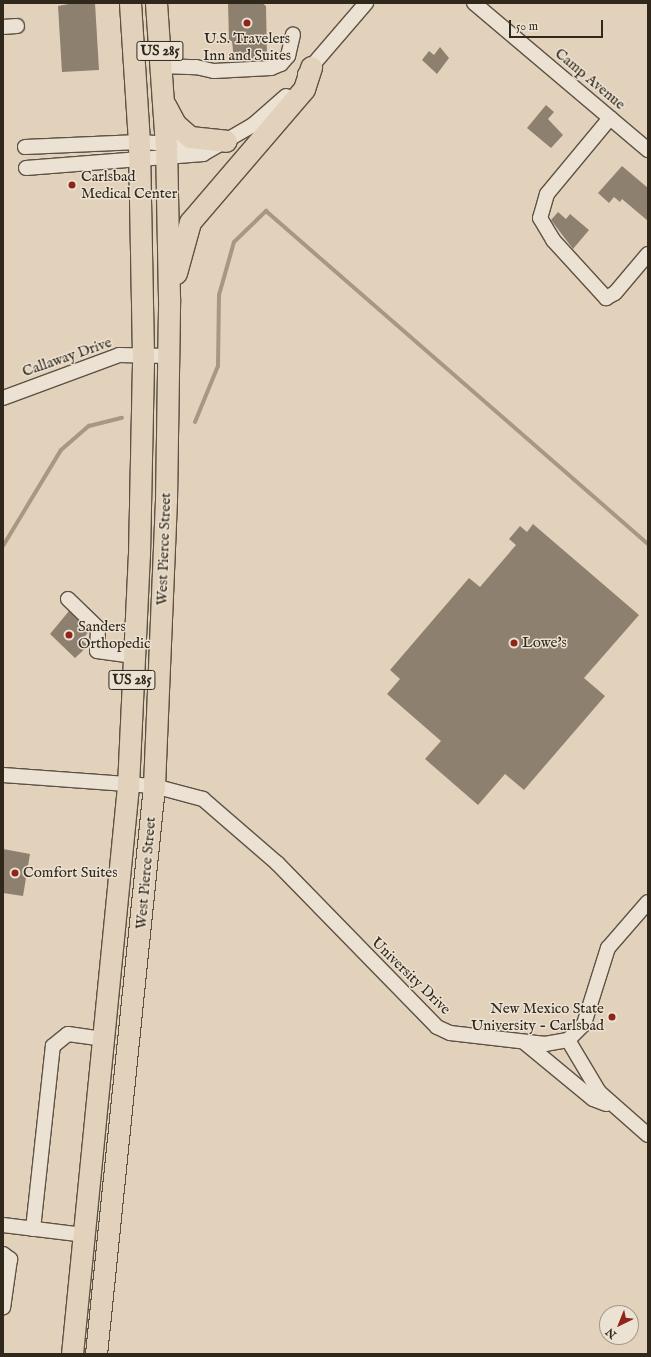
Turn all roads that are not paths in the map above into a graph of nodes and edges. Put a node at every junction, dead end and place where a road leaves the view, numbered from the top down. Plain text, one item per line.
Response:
1 (130, 3) edge
2 (156, 3) edge
3 (366, 3) edge
4 (474, 3) edge
5 (17, 26) dead end
6 (3, 27) edge
7 (293, 34) dead end
8 (161, 66) junction
9 (311, 67) junction
10 (163, 98) junction
11 (610, 118) junction
12 (226, 141) junction
13 (25, 147) dead end
14 (648, 150) edge
15 (139, 151) junction
16 (166, 152) junction
17 (26, 168) dead end
18 (648, 254) edge
19 (169, 298) junction
20 (143, 355) junction
21 (168, 356) junction
22 (3, 398) edge
23 (68, 599) dead end
24 (134, 656) junction
25 (3, 775) edge
26 (128, 786) junction
27 (154, 786) junction
28 (648, 902) edge
29 (105, 1039) junction
30 (568, 1040) junction
31 (524, 1042) junction
32 (612, 1107) junction
33 (648, 1136) edge
34 (3, 1225) edge
35 (33, 1229) junction
36 (85, 1235) junction
37 (110, 1238) junction
38 (3, 1254) edge
39 (3, 1308) edge
40 (72, 1354) edge
41 (96, 1354) edge

1 - 15 highway, West Pierce Street / US 285
2 - 8 highway, West Pierce Street / US 285
3 - 9 street
4 - 11 street, Camp Avenue
5 - 6 street
7 - 8 street
8 - 10 highway, West Pierce Street / US 285
9 - 12 street
9 - 19 highway
10 - 12 highway
10 - 16 highway, West Pierce Street / US 285
11 - 14 street, Camp Avenue
11 - 18 street
12 - 16 street
13 - 15 street
15 - 16 street
15 - 17 street
15 - 20 highway, West Pierce Street / US 285
16 - 19 highway, West Pierce Street / US 285
19 - 21 highway, West Pierce Street / US 285
20 - 21 street, Callaway Drive
20 - 22 street, Callaway Drive
20 - 24 highway, West Pierce Street / US 285
21 - 27 highway, West Pierce Street / US 285
23 - 24 street
24 - 26 highway, West Pierce Street / US 285
25 - 26 street, University Drive
26 - 27 street, University Drive
26 - 29 highway, West Pierce Street / US 285
27 - 31 street, University Drive
27 - 37 highway, West Pierce Street / US 285
28 - 30 street
29 - 35 street
29 - 36 highway, West Pierce Street / US 285
30 - 31 street, University Drive
30 - 32 street
31 - 32 street
32 - 33 street
34 - 35 street
35 - 36 street
36 - 37 highway
36 - 40 highway, West Pierce Street / US 285
37 - 41 highway, West Pierce Street / US 285
38 - 39 street

